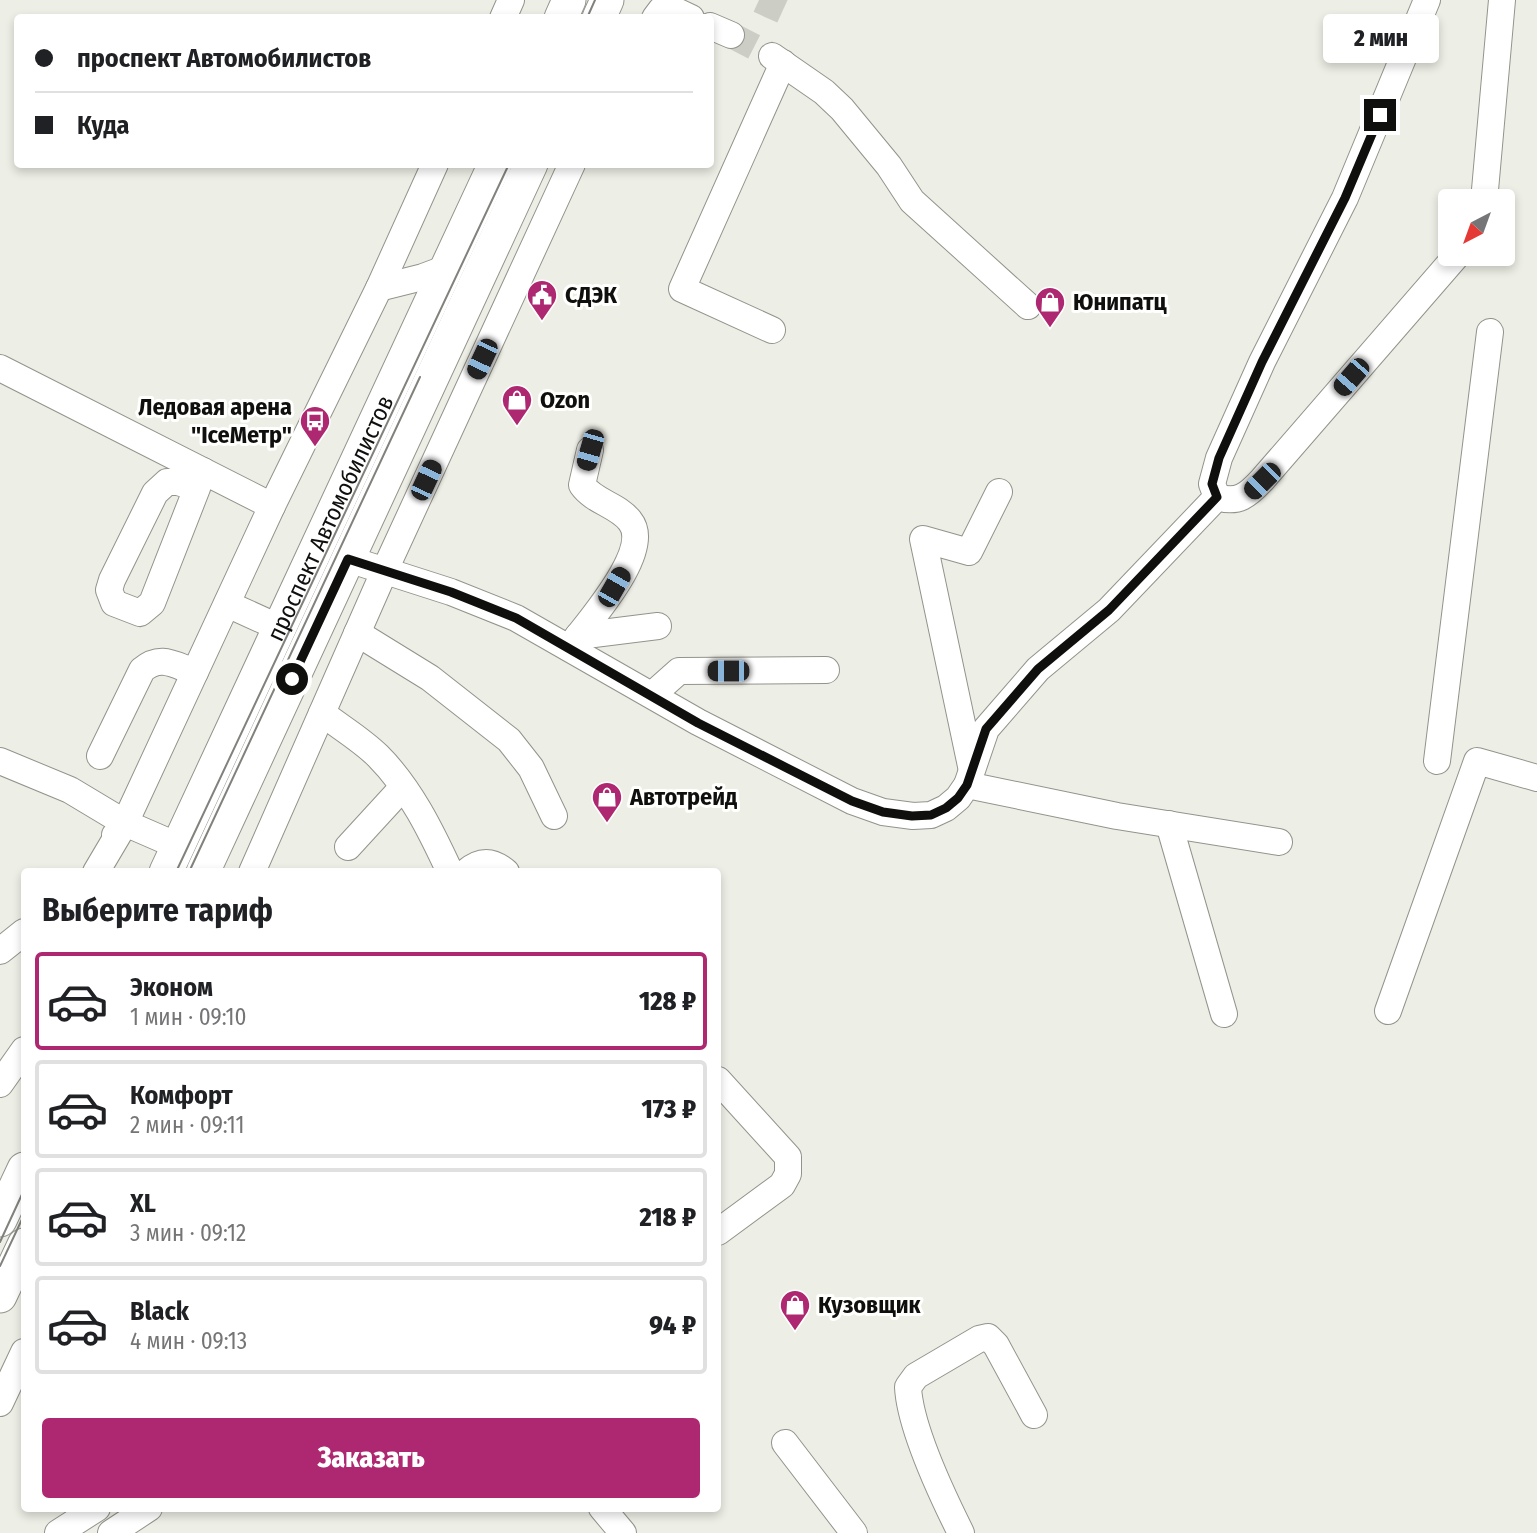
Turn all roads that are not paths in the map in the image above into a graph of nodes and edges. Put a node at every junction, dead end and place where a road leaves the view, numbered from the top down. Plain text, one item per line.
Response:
1 (1427, 0) edge
2 (1502, 0) edge
3 (658, 14) edge
4 (683, 14) edge
5 (433, 168) edge
6 (493, 168) edge
7 (530, 168) edge
8 (570, 168) edge
9 (1485, 189) edge
10 (1448, 266) edge
11 (447, 268) junction
12 (379, 288) junction
13 (1028, 306) dead end
14 (772, 330) dead end
15 (1490, 331) dead end
16 (0, 369) edge
17 (590, 450) dead end
18 (200, 480) junction
19 (999, 492) dead end
20 (1217, 497) junction
21 (272, 506) junction
22 (348, 559) junction
23 (384, 572) junction
24 (227, 604) junction
25 (659, 626) dead end
26 (280, 628) junction
27 (357, 632) junction
28 (573, 642) junction
29 (826, 670) dead end
30 (195, 672) junction
31 (652, 695) junction
32 (322, 713) junction
33 (100, 756) dead end
34 (0, 761) edge
35 (1437, 761) dead end
36 (969, 776) junction
37 (1537, 778) edge
38 (403, 787) junction
39 (554, 816) dead end
40 (125, 823) junction
41 (1169, 824) junction
42 (1279, 842) dead end
43 (348, 846) dead end
44 (172, 859) edge
45 (87, 868) edge
46 (98, 868) edge
47 (205, 868) edge
48 (254, 868) edge
49 (448, 868) edge
50 (471, 868) edge
51 (501, 868) edge
52 (21, 934) edge
53 (0, 951) edge
54 (1388, 1011) dead end
55 (1224, 1014) dead end
56 (21, 1054) edge
57 (721, 1083) edge
58 (0, 1084) edge
59 (21, 1175) edge
60 (0, 1220) edge
61 (721, 1230) edge
62 (21, 1251) edge
63 (0, 1296) edge
64 (21, 1358) edge
65 (0, 1404) edge
66 (1034, 1415) dead end
67 (785, 1443) dead end
68 (91, 1512) edge
69 (143, 1512) edge
70 (606, 1512) edge
71 (58, 1533) edge
72 (111, 1533) edge
73 (624, 1533) edge
74 (855, 1533) edge
75 (961, 1533) edge

1 - 20 street
2 - 9 street
3 - 4 street
5 - 12 street
6 - 11 main road, проспект Автомобилистов
7 - 22 main road, проспект Автомобилистов
8 - 23 street
10 - 20 street
11 - 12 street
11 - 26 main road, проспект Автомобилистов
12 - 21 street
13 - 14 street
15 - 35 street
16 - 18 street
17 - 28 street
18 - 18 street
18 - 21 street
19 - 36 street
20 - 36 street
21 - 24 street
22 - 23 street
22 - 47 main road, проспект Автомобилистов
23 - 27 street
23 - 28 street
24 - 26 street
24 - 30 street
25 - 28 street
26 - 44 main road, проспект Автомобилистов
27 - 32 street
27 - 39 street
28 - 31 street
29 - 31 street
30 - 33 street
30 - 40 street
31 - 36 street
32 - 38 street
32 - 48 street
34 - 40 street
36 - 41 street
37 - 54 street
38 - 43 street
38 - 49 street
40 - 44 street
40 - 45 street
40 - 46 street
41 - 42 street
41 - 55 street
50 - 51 street
52 - 53 street
56 - 58 street
57 - 61 street
59 - 60 main road
62 - 63 main road
64 - 65 street
66 - 75 street
67 - 74 street
68 - 71 street
69 - 72 street
70 - 73 street

